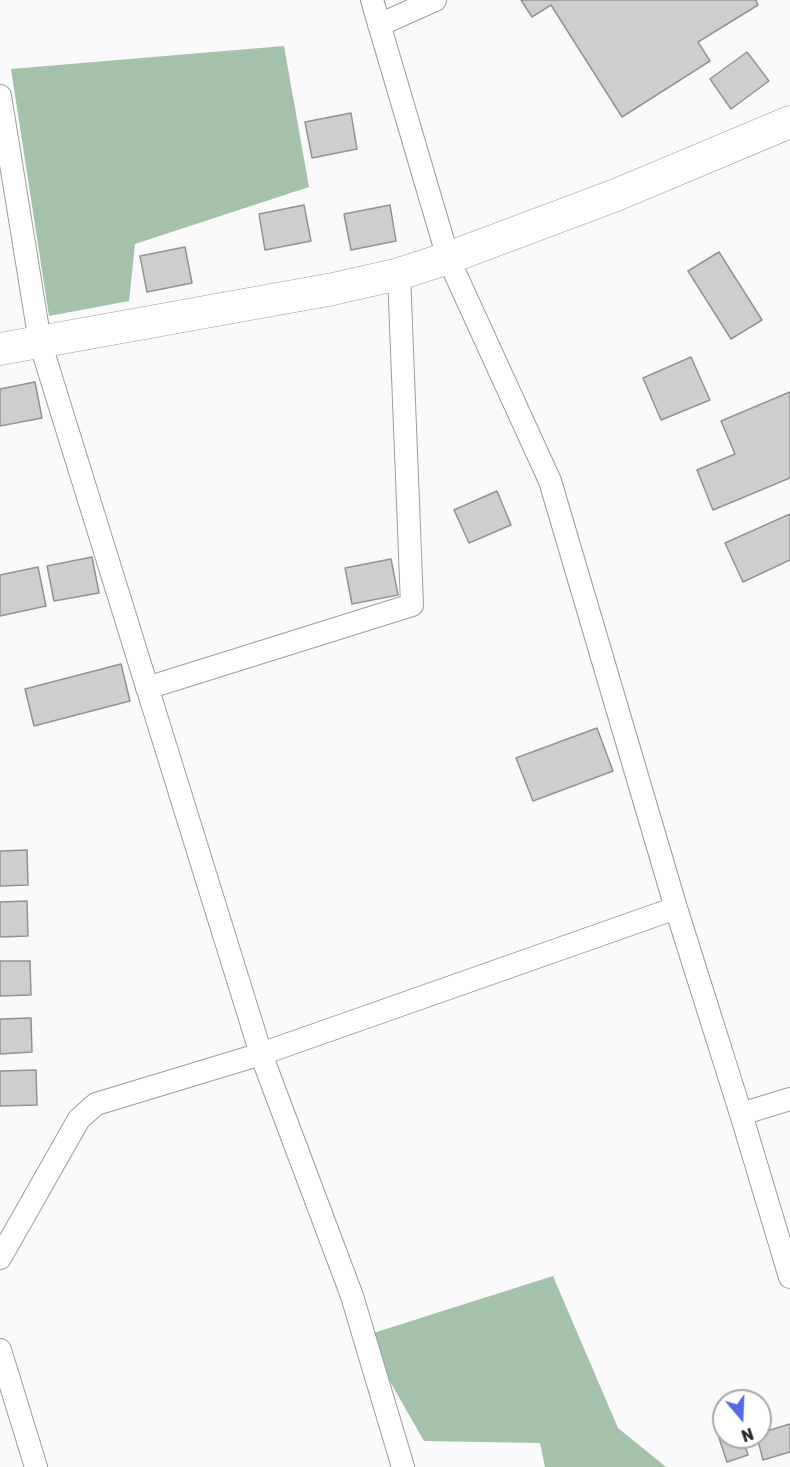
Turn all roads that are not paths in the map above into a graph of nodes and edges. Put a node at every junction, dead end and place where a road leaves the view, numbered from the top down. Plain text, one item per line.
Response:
1 (372, 0) edge
2 (435, 0) edge
3 (379, 25) junction
4 (0, 96) edge
5 (790, 122) edge
6 (448, 258) junction
7 (399, 274) junction
8 (40, 342) junction
9 (0, 349) edge
10 (147, 688) junction
11 (676, 908) junction
12 (261, 1054) junction
13 (790, 1099) edge
14 (741, 1114) junction
15 (0, 1258) edge
16 (790, 1277) edge
17 (0, 1350) edge
18 (36, 1467) edge
19 (403, 1467) edge

1 - 3 street
2 - 3 street
3 - 6 street
4 - 8 street
5 - 6 street
6 - 7 street
6 - 11 street
7 - 8 street
7 - 10 street
8 - 9 street
8 - 10 street
10 - 12 street
11 - 12 street
11 - 14 street
12 - 15 street
12 - 19 street
13 - 14 street
14 - 16 street
17 - 18 street

